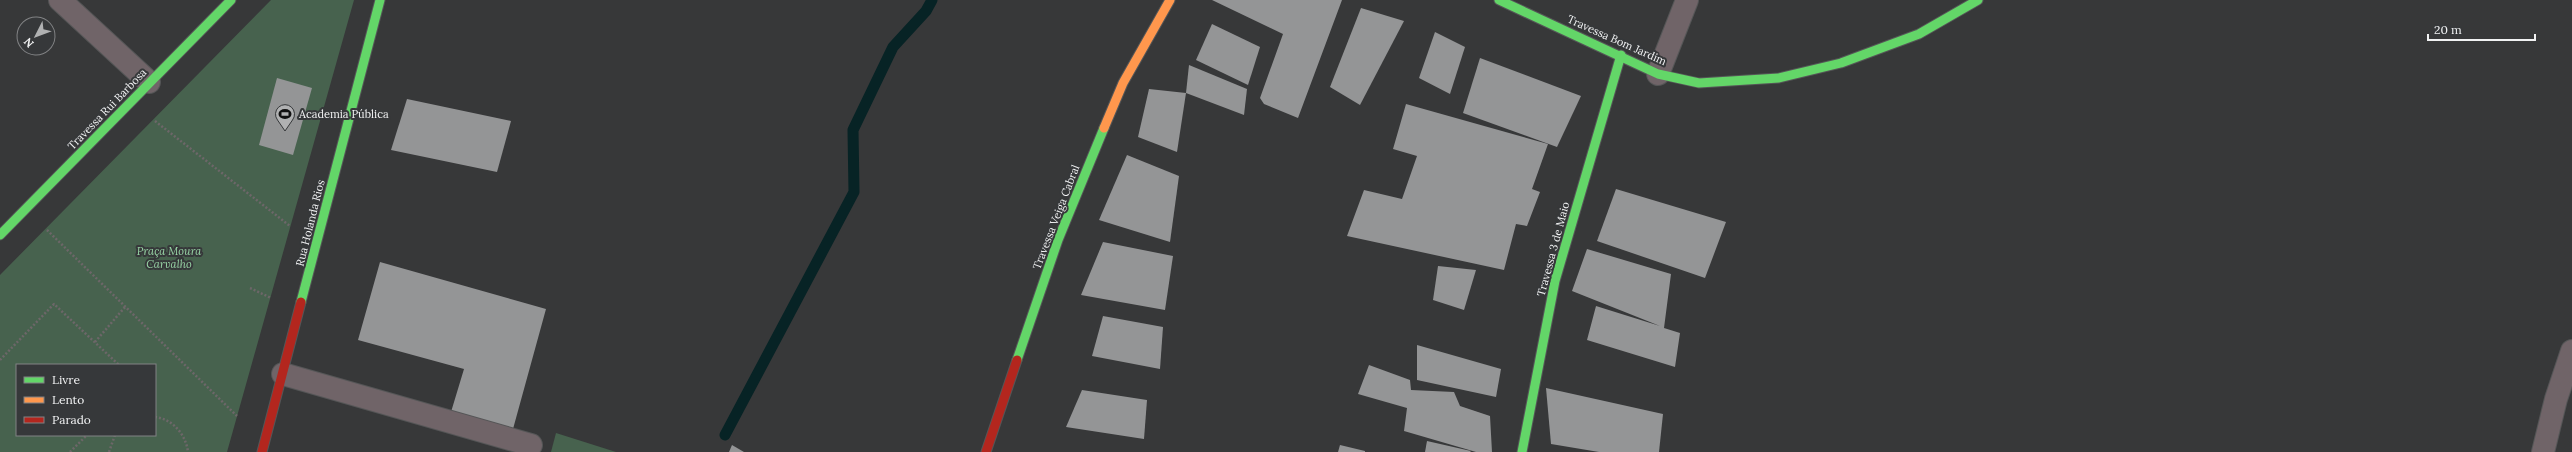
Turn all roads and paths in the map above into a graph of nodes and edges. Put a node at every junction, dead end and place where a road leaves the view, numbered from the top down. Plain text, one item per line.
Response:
1 (60, 0) edge
2 (231, 0) edge
3 (380, 0) edge
4 (1170, 0) edge
5 (1499, 0) edge
6 (1687, 0) edge
7 (1978, 0) edge
8 (1621, 56) junction
9 (1658, 74) junction
10 (149, 82) junction
11 (153, 119) dead end
12 (290, 227) dead end
13 (46, 228) dead end
14 (0, 236) edge
15 (125, 307) junction
16 (95, 342) junction
17 (2572, 351) edge
18 (0, 360) edge
19 (118, 364) edge
20 (283, 374) junction
21 (237, 416) dead end
22 (156, 417) edge
23 (86, 436) edge
24 (114, 436) edge
25 (531, 445) dead end
26 (70, 452) edge
27 (109, 452) edge
28 (188, 452) edge
29 (262, 452) edge
30 (986, 452) edge
31 (1522, 452) edge
32 (2543, 452) edge

1 - 10 street
2 - 10 street, Travessa Rui Barbosa
3 - 20 street, Rua Holanda Rios
4 - 30 street, Travessa Veiga Cabral
5 - 8 street, Travessa Bom Jardim
6 - 9 street
7 - 9 street, Travessa Bom Jardim
8 - 9 street, Travessa Bom Jardim
8 - 31 street, Travessa 3 de Maio
10 - 14 street, Travessa Rui Barbosa
11 - 12 path
13 - 15 path
15 - 16 path
15 - 21 path
16 - 18 path
16 - 19 path
17 - 32 street
20 - 25 street
20 - 29 street, Rua Holanda Rios
22 - 28 path
23 - 26 path
24 - 27 path

